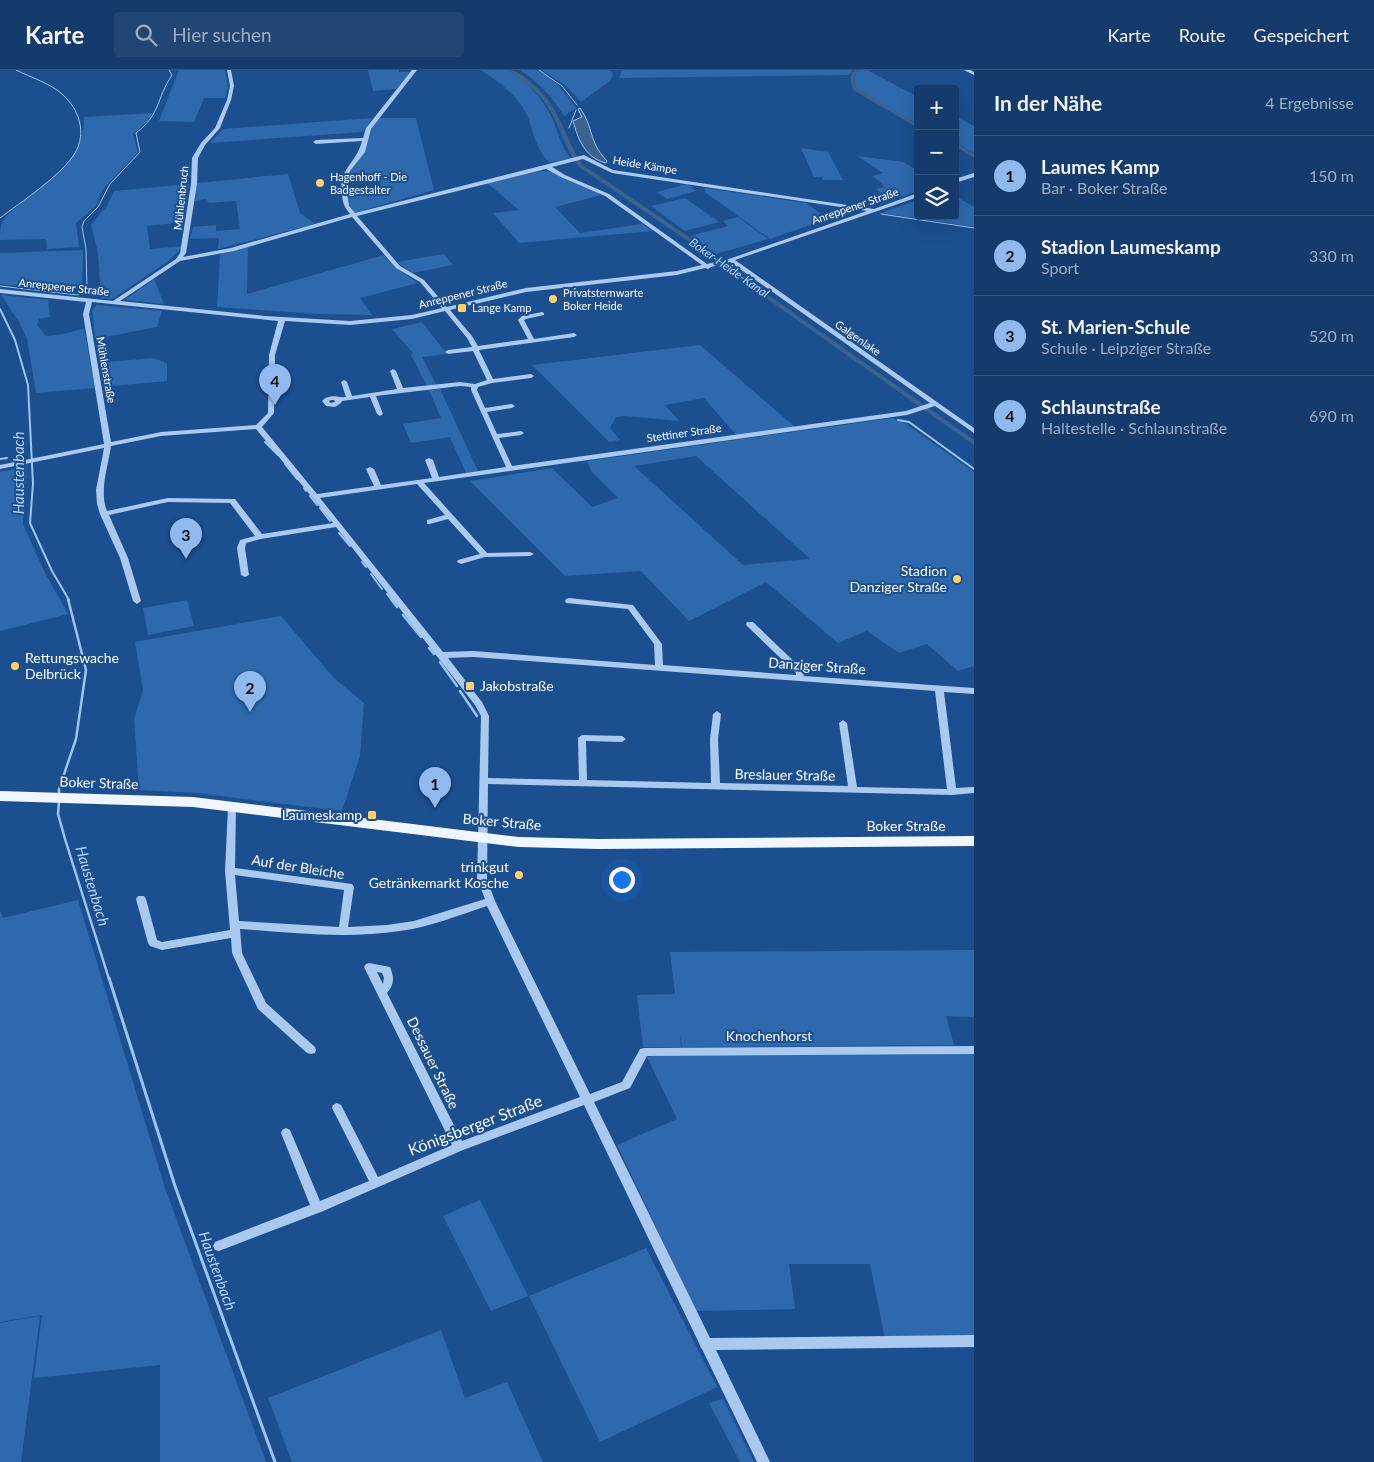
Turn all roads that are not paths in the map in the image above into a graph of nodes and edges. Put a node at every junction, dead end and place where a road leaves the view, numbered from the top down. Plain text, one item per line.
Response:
1 (229, 70) edge
2 (415, 70) edge
3 (966, 70) edge
4 (974, 74) edge
5 (365, 138) junction
6 (316, 142) dead end
7 (547, 167) junction
8 (974, 175) edge
9 (959, 180) edge
10 (914, 195) edge
11 (873, 210) junction
12 (353, 215) junction
13 (178, 260) junction
14 (727, 261) junction
15 (708, 267) junction
16 (0, 291) edge
17 (90, 300) junction
18 (114, 303) junction
19 (447, 309) junction
20 (542, 314) dead end
21 (282, 319) junction
22 (574, 336) dead end
23 (532, 340) junction
24 (477, 348) junction
25 (448, 352) dead end
26 (393, 372) dead end
27 (531, 376) dead end
28 (491, 381) junction
29 (344, 382) dead end
30 (475, 386) junction
31 (401, 390) junction
32 (372, 395) junction
33 (350, 398) junction
34 (338, 400) dead end
35 (932, 404) junction
36 (512, 406) dead end
37 (484, 410) junction
38 (380, 414) dead end
39 (258, 427) junction
40 (974, 431) edge
41 (521, 433) dead end
42 (495, 436) junction
43 (108, 444) junction
44 (429, 460) dead end
45 (0, 468) edge
46 (370, 469) dead end
47 (510, 469) junction
48 (436, 479) junction
49 (419, 482) junction
50 (378, 487) junction
51 (317, 496) junction
52 (104, 514) junction
53 (449, 516) junction
54 (430, 522) dead end
55 (338, 524) junction
56 (260, 537) junction
57 (530, 554) dead end
58 (485, 555) junction
59 (461, 562) dead end
60 (245, 575) dead end
61 (137, 601) dead end
62 (569, 601) dead end
63 (750, 624) dead end
64 (441, 655) junction
65 (658, 668) junction
66 (800, 679) junction
67 (940, 688) junction
68 (974, 691) edge
69 (717, 714) dead end
70 (843, 723) dead end
71 (622, 739) dead end
72 (485, 781) junction
73 (583, 783) junction
74 (716, 787) junction
75 (853, 790) junction
76 (974, 790) edge
77 (952, 792) junction
78 (2, 797) edge
79 (232, 807) junction
80 (484, 838) junction
81 (974, 842) edge
82 (230, 871) junction
83 (141, 899) dead end
84 (490, 901) junction
85 (235, 929) junction
86 (343, 930) junction
87 (382, 992) dead end
88 (311, 1050) dead end
89 (974, 1050) edge
90 (586, 1099) junction
91 (337, 1108) dead end
92 (286, 1133) dead end
93 (459, 1147) junction
94 (376, 1182) junction
95 (317, 1208) junction
96 (219, 1246) dead end
97 (974, 1341) edge
98 (705, 1344) junction
99 (764, 1462) edge

1 - 13 street, Mühlenbruch
2 - 5 street
3 - 4 street
5 - 6 street
5 - 12 street
7 - 11 street, Heide Kämpe
7 - 12 street
7 - 15 street
8 - 9 street
10 - 11 street, Anreppener Straße
11 - 14 street, Anreppener Straße
12 - 13 street
12 - 19 street
13 - 18 street
14 - 15 street, Anreppener Straße
14 - 35 street, Galgenlake
15 - 19 street, Anreppener Straße
16 - 17 street, Anreppener Straße
17 - 18 street, Anreppener Straße
17 - 43 street, Mühlenstraße
18 - 21 street, Anreppener Straße
19 - 21 street, Anreppener Straße
19 - 24 street
20 - 23 street
21 - 39 street
22 - 23 street
23 - 24 street
24 - 25 street
24 - 28 street
26 - 31 street
27 - 28 street
28 - 30 street
29 - 33 street
30 - 31 street
30 - 37 street
31 - 32 street
32 - 33 street
32 - 38 street
33 - 34 street
35 - 40 street, Galgenlake
35 - 47 street, Stettiner Straße
36 - 37 street
37 - 42 street
39 - 43 street
39 - 51 street
41 - 42 street
42 - 47 street
43 - 45 street
43 - 52 street, Mühlenstraße
44 - 48 street
46 - 50 street
47 - 48 street, Stettiner Straße
48 - 49 street, Stettiner Straße
49 - 50 street, Stettiner Straße
49 - 53 street
50 - 51 street, Stettiner Straße
51 - 55 street
52 - 56 street
52 - 61 street, Mühlenstraße
53 - 54 street
53 - 58 street
55 - 56 street
55 - 64 street
56 - 60 street
57 - 58 street
58 - 59 street
62 - 65 street
63 - 66 street
64 - 65 street, Danziger Straße
64 - 72 street
65 - 66 street, Danziger Straße
66 - 67 street, Danziger Straße
67 - 68 street, Danziger Straße
67 - 77 street
69 - 74 street, Breslauer Straße
70 - 75 street, Breslauer Straße
71 - 73 street
72 - 73 street, Breslauer Straße
72 - 80 street
73 - 74 street, Breslauer Straße
74 - 75 street, Breslauer Straße
75 - 77 street, Breslauer Straße
76 - 77 street, Breslauer Straße
78 - 79 main road, Boker Straße
79 - 80 main road, Boker Straße
79 - 82 street, Auf der Bleiche
80 - 81 main road, Boker Straße
80 - 84 street
82 - 85 street, Auf der Bleiche
82 - 86 street, Auf der Bleiche
83 - 85 street
84 - 86 street
84 - 90 street
85 - 86 street
85 - 88 street, Auf der Bleiche
87 - 93 street, Dessauer Straße
89 - 90 street, Knochenhorst
90 - 93 street, Königsberger Straße
90 - 98 street
91 - 94 street
92 - 95 street
93 - 94 street, Königsberger Straße
94 - 95 street, Königsberger Straße
95 - 96 street, Königsberger Straße
97 - 98 street
98 - 99 street

